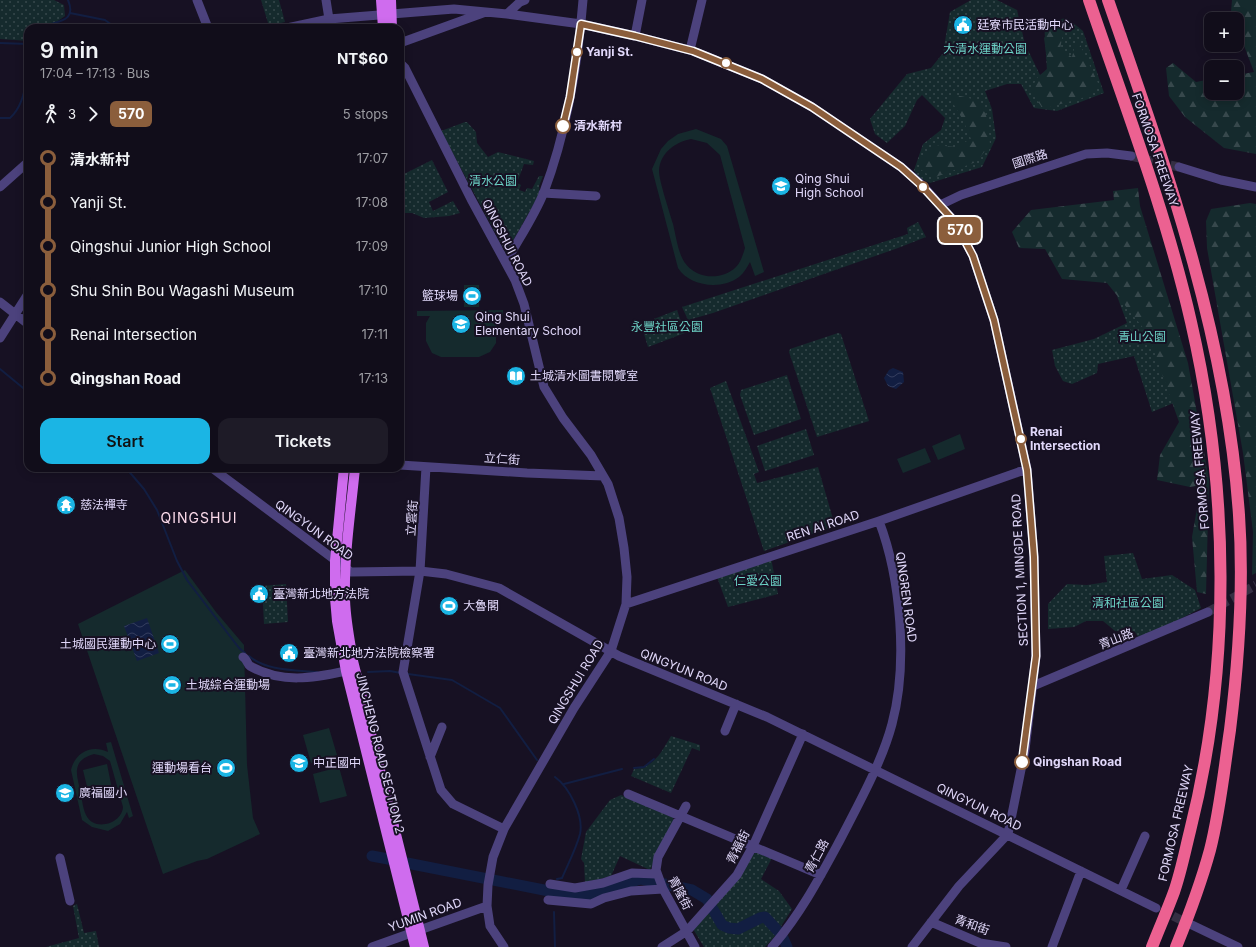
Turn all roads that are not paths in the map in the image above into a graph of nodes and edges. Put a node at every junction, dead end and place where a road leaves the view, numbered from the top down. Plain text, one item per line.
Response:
1 (197, 0) edge
2 (326, 0) edge
3 (381, 0) edge
4 (391, 0) edge
5 (525, 0) edge
6 (583, 0) edge
7 (642, 0) edge
8 (702, 0) edge
9 (1089, 0) edge
10 (1108, 0) edge
11 (454, 4) edge
12 (487, 12) junction
13 (387, 14) junction
14 (507, 14) junction
15 (328, 19) junction
16 (206, 24) edge
17 (305, 24) edge
18 (384, 24) edge
19 (391, 24) edge
20 (581, 24) junction
21 (635, 36) junction
22 (404, 42) edge
23 (690, 50) junction
24 (404, 67) edge
25 (1131, 156) tunnel mouth
26 (24, 166) edge
27 (1179, 167) tunnel mouth
28 (0, 187) edge
29 (1256, 187) edge
30 (543, 193) junction
31 (596, 196) dead end
32 (940, 205) junction
33 (506, 262) junction
34 (24, 301) edge
35 (0, 302) edge
36 (16, 314) junction
37 (24, 321) edge
38 (0, 338) edge
39 (404, 464) edge
40 (426, 467) junction
41 (1027, 470) junction
42 (217, 472) edge
43 (344, 472) edge
44 (355, 472) edge
45 (603, 476) junction
46 (879, 521) junction
47 (335, 561) junction
48 (346, 569) junction
49 (420, 571) junction
50 (626, 604) junction
51 (1208, 612) tunnel mouth
52 (610, 651) junction
53 (243, 657) dead end
54 (346, 671) junction
55 (1033, 686) junction
56 (736, 704) junction
57 (442, 727) dead end
58 (725, 731) dead end
59 (803, 734) junction
60 (430, 757) junction
61 (874, 769) junction
62 (628, 794) dead end
63 (686, 806) dead end
64 (681, 816) junction
65 (504, 829) junction
66 (1008, 834) junction
67 (1145, 836) dead end
68 (753, 846) junction
69 (60, 858) dead end
70 (1081, 871) junction
71 (656, 874) junction
72 (821, 875) junction
73 (550, 884) dead end
74 (663, 889) junction
75 (1121, 890) junction
76 (548, 900) dead end
77 (70, 901) dead end
78 (487, 906) junction
79 (1156, 908) tunnel mouth
80 (931, 922) junction
81 (1192, 925) tunnel mouth
82 (416, 931) junction
83 (687, 931) junction
84 (372, 947) edge
85 (416, 947) edge
86 (424, 947) edge
87 (504, 947) edge
88 (662, 947) edge
89 (695, 947) edge
90 (772, 947) edge
91 (912, 947) edge
92 (1006, 947) edge
93 (1052, 947) edge
94 (1152, 947) edge
95 (1176, 947) edge
96 (1238, 947) edge

1 - 16 street
2 - 15 street
3 - 13 main road
4 - 13 main road
5 - 14 street
6 - 20 street
7 - 21 street
8 - 23 street
9 - 94 highway, FORMOSA FREEWAY
10 - 95 highway, FORMOSA FREEWAY
11 - 12 street, SECTION 1, MINGDE ROAD
11 - 13 street, SECTION 1, MINGDE ROAD
12 - 14 street, SECTION 1, MINGDE ROAD
12 - 22 street
13 - 15 street, SECTION 1, MINGDE ROAD
13 - 18 main road
13 - 19 main road
14 - 20 street, SECTION 1, MINGDE ROAD
15 - 17 street, SECTION 1, MINGDE ROAD
20 - 21 street, SECTION 1, MINGDE ROAD
20 - 30 street
21 - 23 street, SECTION 1, MINGDE ROAD
23 - 32 street, SECTION 1, MINGDE ROAD
24 - 33 street, QINGSHUI ROAD
25 - 32 street, 國際路
26 - 28 street
27 - 29 street
30 - 31 street
30 - 33 street
32 - 41 street, SECTION 1, MINGDE ROAD
33 - 45 street, QINGSHUI ROAD
34 - 36 street
35 - 36 street
36 - 37 street
36 - 38 street
39 - 40 street, 立仁街
40 - 45 street, 立仁街
40 - 49 street, 立雲街
41 - 46 street, REN AI ROAD
41 - 55 street, SECTION 1, MINGDE ROAD
42 - 47 street, QINGYUN ROAD
43 - 47 main road, JINCHENG ROAD SECTION 2
44 - 48 main road, JINCHENG ROAD SECTION 2
45 - 50 street, QINGSHUI ROAD
46 - 50 street, REN AI ROAD
46 - 61 street, QINGREN ROAD
47 - 48 street, QINGYUN ROAD
47 - 54 main road, JINCHENG ROAD SECTION 2
48 - 49 street, QINGYUN ROAD
48 - 82 main road, JINCHENG ROAD SECTION 2
49 - 52 street, QINGYUN ROAD
49 - 60 street, 立雲街
50 - 52 street, QINGSHUI ROAD
51 - 55 street, 青山路
52 - 56 street, QINGYUN ROAD
52 - 65 street, QINGSHUI ROAD
53 - 54 street
54 - 82 main road, JINCHENG ROAD SECTION 2
55 - 66 street, SECTION 1, MINGDE ROAD
56 - 58 street
56 - 59 street, QINGYUN ROAD
57 - 60 street
59 - 61 street, QINGYUN ROAD
59 - 68 street, 青福街
60 - 65 street, 立雲街
61 - 66 street, QINGYUN ROAD
61 - 72 street, 青仁路
62 - 64 street
63 - 64 street, 青隆街
64 - 68 street
64 - 71 street, 青隆街
65 - 78 street, QINGSHUI ROAD
66 - 70 street, QINGYUN ROAD
66 - 80 street
67 - 75 street
68 - 72 street
68 - 83 street, 青福街
69 - 77 street
70 - 75 street, QINGYUN ROAD
70 - 93 street
71 - 73 street
71 - 74 street, 青隆街
72 - 90 street, 青仁路
74 - 76 street
74 - 83 street, 青隆街
75 - 79 street, QINGYUN ROAD
78 - 82 street, YUMIN ROAD
78 - 87 street
80 - 91 street
80 - 92 street, 青和街
81 - 96 street
82 - 84 street, YUMIN ROAD
82 - 85 main road, JINCHENG ROAD SECTION 2
82 - 86 main road, JINCHENG ROAD SECTION 2
83 - 88 street, 青福街
83 - 89 street, 青隆街

